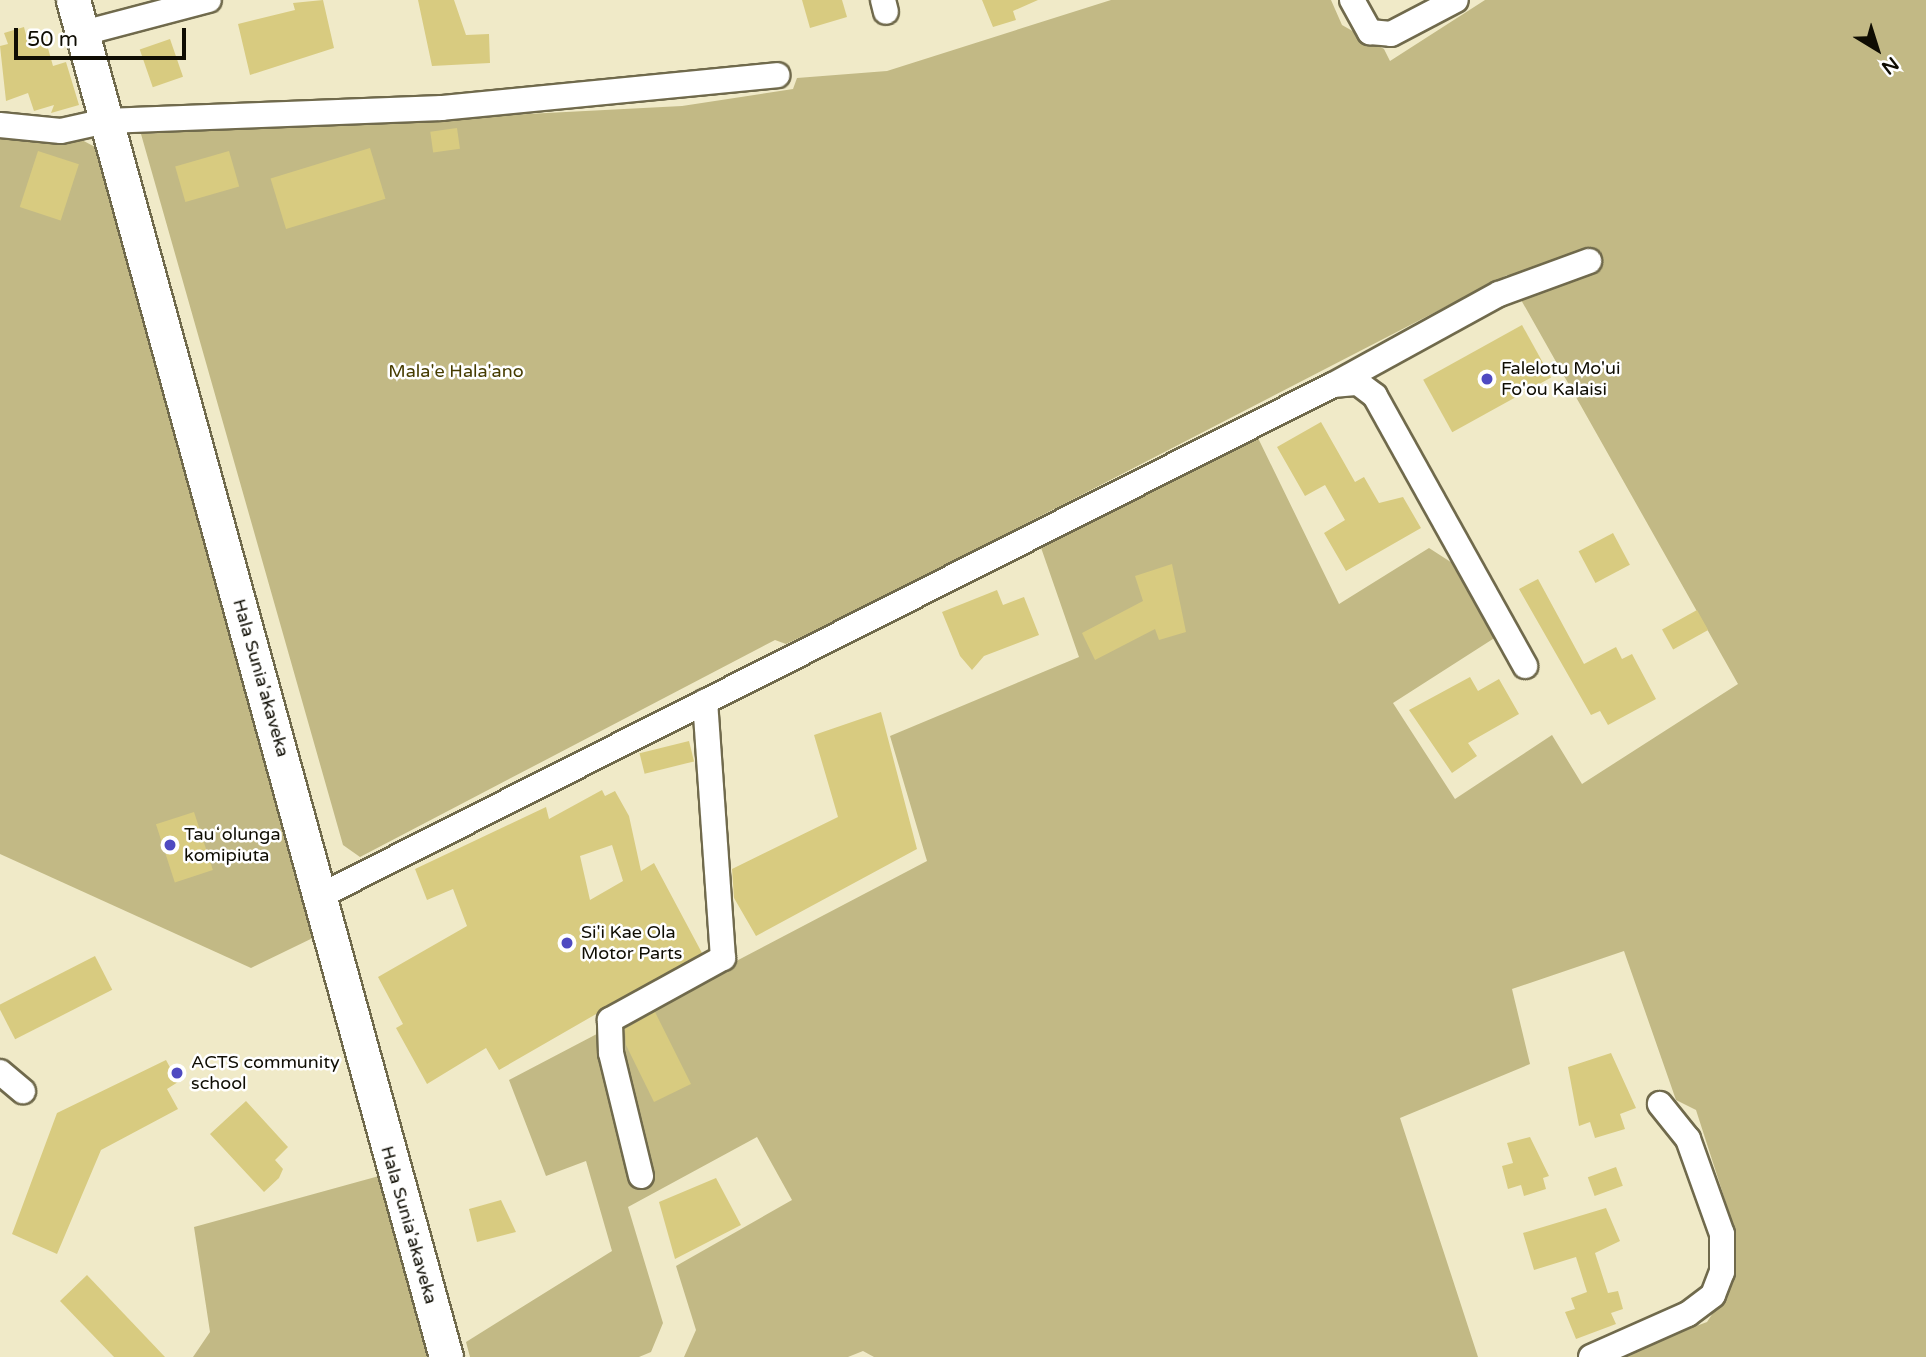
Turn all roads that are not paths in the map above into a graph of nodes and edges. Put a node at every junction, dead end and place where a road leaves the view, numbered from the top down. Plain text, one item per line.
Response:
1 (74, 0) edge
2 (209, 0) edge
3 (1352, 0) edge
4 (1456, 0) edge
5 (83, 33) junction
6 (777, 75) dead end
7 (106, 121) junction
8 (0, 125) edge
9 (1589, 261) dead end
10 (1333, 385) junction
11 (1525, 666) dead end
12 (705, 702) junction
13 (321, 895) junction
14 (0, 1072) edge
15 (23, 1091) dead end
16 (1660, 1104) dead end
17 (641, 1177) dead end
18 (446, 1357) edge
19 (1591, 1357) edge

1 - 5 street, Hala Sunia'akaveka
2 - 5 street
3 - 4 street
5 - 7 street, Hala Sunia'akaveka
6 - 7 street
7 - 8 street
7 - 13 street, Hala Sunia'akaveka
9 - 10 street
10 - 11 street
10 - 12 street
12 - 13 street
12 - 17 street
13 - 18 street, Hala Sunia'akaveka
14 - 15 street
16 - 19 street

